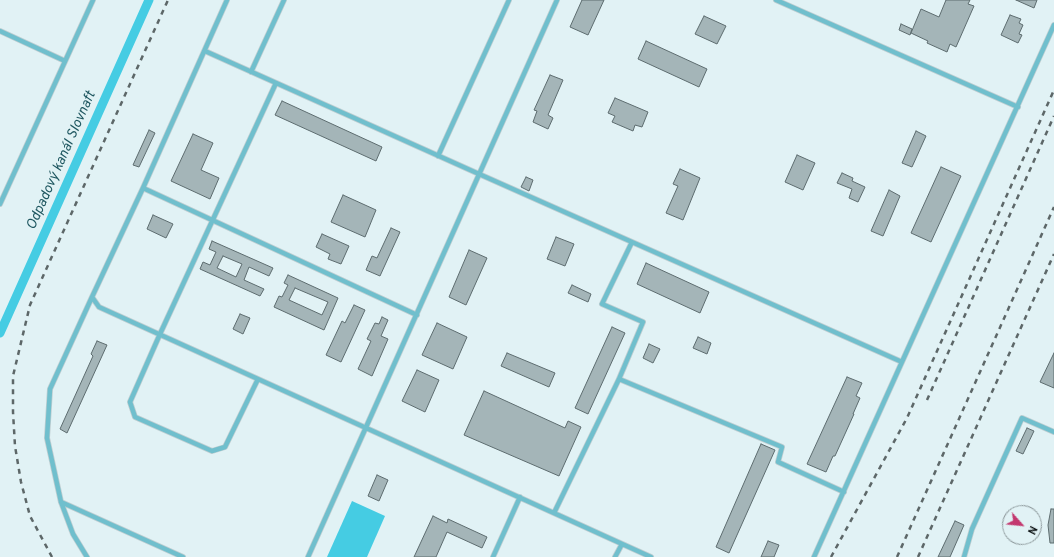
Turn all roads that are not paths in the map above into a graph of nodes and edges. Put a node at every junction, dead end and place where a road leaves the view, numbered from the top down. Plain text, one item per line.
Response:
1 (93, 0) edge
2 (227, 0) edge
3 (284, 0) edge
4 (509, 0) edge
5 (558, 0) edge
6 (776, 0) edge
7 (1054, 26) edge
8 (0, 31) edge
9 (205, 51) junction
10 (65, 61) junction
11 (251, 72) junction
12 (276, 83) junction
13 (1018, 107) junction
14 (438, 156) junction
15 (479, 174) junction
16 (143, 188) junction
17 (0, 204) edge
18 (213, 220) junction
19 (632, 242) junction
20 (92, 297) junction
21 (417, 315) junction
22 (160, 334) junction
23 (902, 362) junction
24 (258, 379) junction
25 (619, 379) junction
26 (367, 428) junction
27 (1054, 432) edge
28 (844, 492) junction
29 (520, 497) junction
30 (61, 502) junction
31 (554, 513) junction
32 (622, 544) junction
33 (87, 557) edge
34 (183, 557) edge
35 (308, 557) edge
36 (493, 557) edge
37 (615, 557) edge
38 (651, 557) edge
39 (814, 557) edge
40 (964, 557) edge

1 - 10 lane
2 - 9 lane
3 - 11 lane
4 - 14 lane
5 - 15 lane
6 - 13 lane
7 - 13 lane
8 - 10 lane
9 - 11 lane
9 - 16 lane
10 - 17 lane
11 - 12 lane
12 - 14 lane
12 - 18 lane
13 - 23 lane
14 - 15 lane
15 - 19 lane
15 - 21 lane
16 - 18 lane
16 - 20 lane
18 - 21 lane
18 - 22 lane
19 - 23 lane
19 - 25 lane
20 - 22 lane
20 - 30 lane
21 - 26 lane
22 - 24 lane
22 - 24 lane
23 - 28 lane
24 - 26 lane
25 - 28 lane
25 - 31 lane
26 - 29 lane
26 - 35 lane
27 - 40 lane
28 - 39 lane
29 - 31 lane
29 - 36 lane
30 - 33 lane
30 - 34 lane
31 - 32 lane
32 - 37 lane
32 - 38 lane

